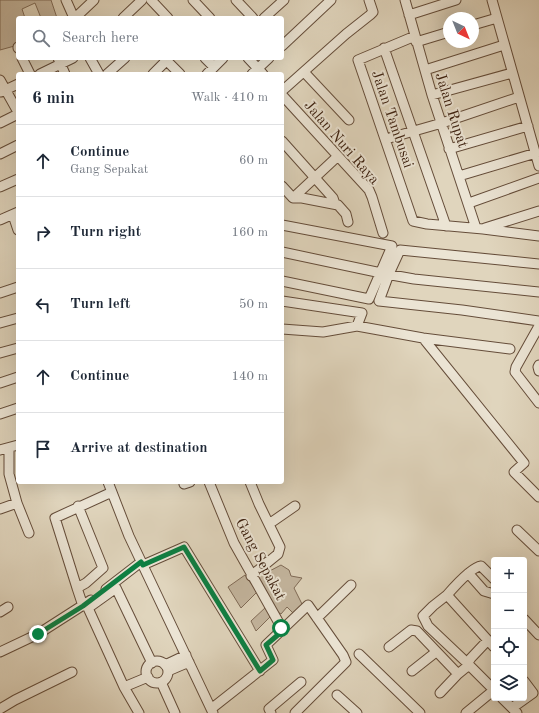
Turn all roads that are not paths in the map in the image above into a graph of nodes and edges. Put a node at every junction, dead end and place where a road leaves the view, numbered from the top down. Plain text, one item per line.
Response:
1 (66, 0) edge
2 (94, 0) edge
3 (142, 0) edge
4 (151, 0) edge
5 (193, 0) edge
6 (236, 0) edge
7 (331, 0) edge
8 (369, 0) edge
9 (405, 0) edge
10 (456, 0) edge
11 (492, 0) edge
12 (280, 1) edge
13 (410, 15) junction
14 (73, 16) edge
15 (76, 16) edge
16 (125, 16) edge
17 (166, 16) edge
18 (208, 16) edge
19 (251, 16) edge
20 (266, 16) edge
21 (497, 18) junction
22 (479, 23) edge
23 (443, 33) edge
24 (415, 39) junction
25 (284, 44) edge
26 (504, 45) junction
27 (384, 48) junction
28 (23, 60) edge
29 (91, 60) edge
30 (123, 60) edge
31 (165, 60) edge
32 (167, 60) edge
33 (207, 60) edge
34 (221, 60) edge
35 (249, 60) edge
36 (267, 60) edge
37 (59, 61) edge
38 (214, 67) junction
39 (424, 70) junction
40 (29, 72) edge
41 (43, 72) edge
42 (64, 72) edge
43 (98, 72) edge
44 (109, 72) edge
45 (155, 72) edge
46 (178, 72) edge
47 (209, 72) edge
48 (258, 72) edge
49 (304, 72) junction
50 (512, 73) junction
51 (0, 80) edge
52 (16, 85) edge
53 (284, 89) edge
54 (3, 91) edge
55 (432, 95) junction
56 (284, 97) edge
57 (519, 97) junction
58 (16, 110) edge
59 (16, 114) edge
60 (349, 120) dead end
61 (442, 122) junction
62 (0, 123) edge
63 (528, 126) junction
64 (414, 131) junction
65 (386, 139) junction
66 (284, 143) edge
67 (16, 146) edge
68 (449, 149) junction
69 (536, 153) junction
70 (0, 154) edge
71 (338, 156) junction
72 (539, 166) edge
73 (459, 176) junction
74 (315, 177) junction
75 (539, 178) edge
76 (16, 180) edge
77 (0, 187) edge
78 (284, 188) edge
79 (293, 198) junction
80 (469, 203) junction
81 (335, 204) junction
82 (539, 211) edge
83 (15, 214) edge
84 (0, 220) edge
85 (348, 222) dead end
86 (284, 225) edge
87 (446, 226) junction
88 (480, 228) junction
89 (383, 234) dead end
90 (539, 236) edge
91 (284, 252) edge
92 (539, 264) edge
93 (385, 274) junction
94 (284, 281) edge
95 (16, 288) edge
96 (539, 292) edge
97 (0, 293) edge
98 (284, 301) edge
99 (16, 319) edge
100 (539, 321) edge
101 (0, 323) edge
102 (357, 326) junction
103 (539, 326) edge
104 (284, 329) edge
105 (423, 338) junction
106 (16, 349) edge
107 (510, 349) dead end
108 (0, 353) edge
109 (539, 365) edge
110 (539, 371) edge
111 (16, 379) edge
112 (0, 383) edge
113 (539, 403) edge
114 (16, 409) edge
115 (0, 414) edge
116 (9, 447) edge
117 (5, 475) edge
118 (109, 484) edge
119 (210, 484) edge
120 (251, 484) edge
121 (112, 492) junction
122 (539, 497) edge
123 (17, 503) junction
124 (78, 506) junction
125 (295, 506) dead end
126 (0, 509) edge
127 (269, 524) junction
128 (517, 530) dead end
129 (29, 533) dead end
130 (539, 551) edge
131 (142, 564) junction
132 (469, 574) junction
133 (251, 576) junction
134 (491, 576) edge
135 (352, 585) dead end
136 (77, 588) junction
137 (492, 593) edge
138 (447, 595) junction
139 (83, 606) junction
140 (317, 618) junction
141 (527, 622) edge
142 (280, 631) junction
143 (539, 635) edge
144 (491, 644) edge
145 (389, 648) dead end
146 (0, 650) edge
147 (436, 652) junction
148 (359, 654) dead end
149 (187, 658) junction
150 (152, 663) junction
151 (166, 668) junction
152 (260, 671) junction
153 (72, 672) dead end
154 (412, 672) dead end
155 (458, 674) junction
156 (148, 676) junction
157 (491, 679) edge
158 (161, 682) junction
159 (301, 682) dead end
160 (487, 683) junction
161 (527, 685) edge
162 (124, 687) junction
163 (491, 687) edge
164 (491, 692) edge
165 (440, 693) dead end
166 (337, 695) dead end
167 (536, 696) edge
168 (505, 701) edge
169 (0, 709) edge
170 (212, 711) edge
171 (515, 711) edge
172 (139, 713) edge
173 (175, 713) edge
174 (271, 713) edge
175 (295, 713) edge
176 (357, 713) edge
177 (420, 713) edge
178 (466, 713) edge

1 - 14 street
2 - 15 street
3 - 16 street
4 - 17 street
5 - 18 street
6 - 19 street
7 - 25 street
8 - 49 street
9 - 13 street, Jalan Rupat
10 - 13 street
11 - 21 street
12 - 20 street
13 - 24 street, Jalan Rupat
21 - 22 street
21 - 26 street
23 - 24 street, Jalan Tambusai
24 - 27 street, Jalan Tambusai
24 - 39 street, Jalan Rupat
26 - 39 street
26 - 50 street
27 - 64 street
27 - 65 street, Jalan Tambusai
28 - 40 street
29 - 43 street
30 - 44 street
31 - 45 street
32 - 46 street
33 - 38 street
34 - 38 street
35 - 48 street
36 - 48 street
37 - 41 street
37 - 42 street
38 - 47 street
39 - 55 street, Jalan Rupat
49 - 53 street
49 - 60 street
50 - 55 street
50 - 57 street
51 - 54 street
52 - 54 street
54 - 58 street
55 - 61 street, Jalan Rupat
56 - 71 street, Jalan Nuri Raya
57 - 61 street
57 - 63 street
59 - 62 street
61 - 64 street
61 - 68 street, Jalan Rupat
63 - 68 street
63 - 69 street
64 - 65 street
64 - 87 street
65 - 87 street, Jalan Tambusai
66 - 74 street
67 - 70 street
68 - 73 street, Jalan Rupat
69 - 72 street
69 - 73 street
71 - 74 street
71 - 89 street, Jalan Nuri Raya
73 - 80 street, Jalan Rupat
74 - 79 street
74 - 81 street
75 - 80 street
76 - 77 street
78 - 79 street
79 - 81 street
80 - 88 street, Jalan Rupat
81 - 85 street
82 - 88 street
83 - 84 street
86 - 93 street
87 - 88 street
88 - 90 street
91 - 93 street
92 - 93 street
93 - 94 street
93 - 96 street
93 - 100 street
95 - 97 street
98 - 102 street
99 - 101 street
102 - 104 street
102 - 105 street
103 - 113 street
105 - 107 street
105 - 122 street
106 - 108 street
109 - 110 street
111 - 112 street
114 - 115 street
116 - 117 street
117 - 123 street
118 - 121 street
119 - 133 street, Gang Sepakat
120 - 127 street
121 - 124 street
121 - 131 street
123 - 126 street
123 - 129 street
124 - 136 street
124 - 136 street
125 - 127 street
127 - 133 street
128 - 130 street
131 - 139 street
131 - 149 street
131 - 152 street
132 - 134 street
132 - 137 street
132 - 138 street
133 - 142 street, Gang Sepakat
135 - 140 street
136 - 139 street
138 - 144 street
138 - 144 street
139 - 146 street
140 - 142 street
140 - 175 street
141 - 143 street
142 - 152 street
145 - 147 street
147 - 154 street
147 - 155 street
148 - 177 street
149 - 151 street
149 - 170 street
150 - 151 street
150 - 156 street
150 - 162 street
151 - 158 street
152 - 170 street
153 - 169 street
155 - 160 street
155 - 165 street
156 - 158 street
156 - 162 street
157 - 160 street
158 - 173 street
159 - 174 street
160 - 163 street
161 - 167 street
162 - 172 street
164 - 178 street
166 - 176 street
167 - 171 street
168 - 171 street

